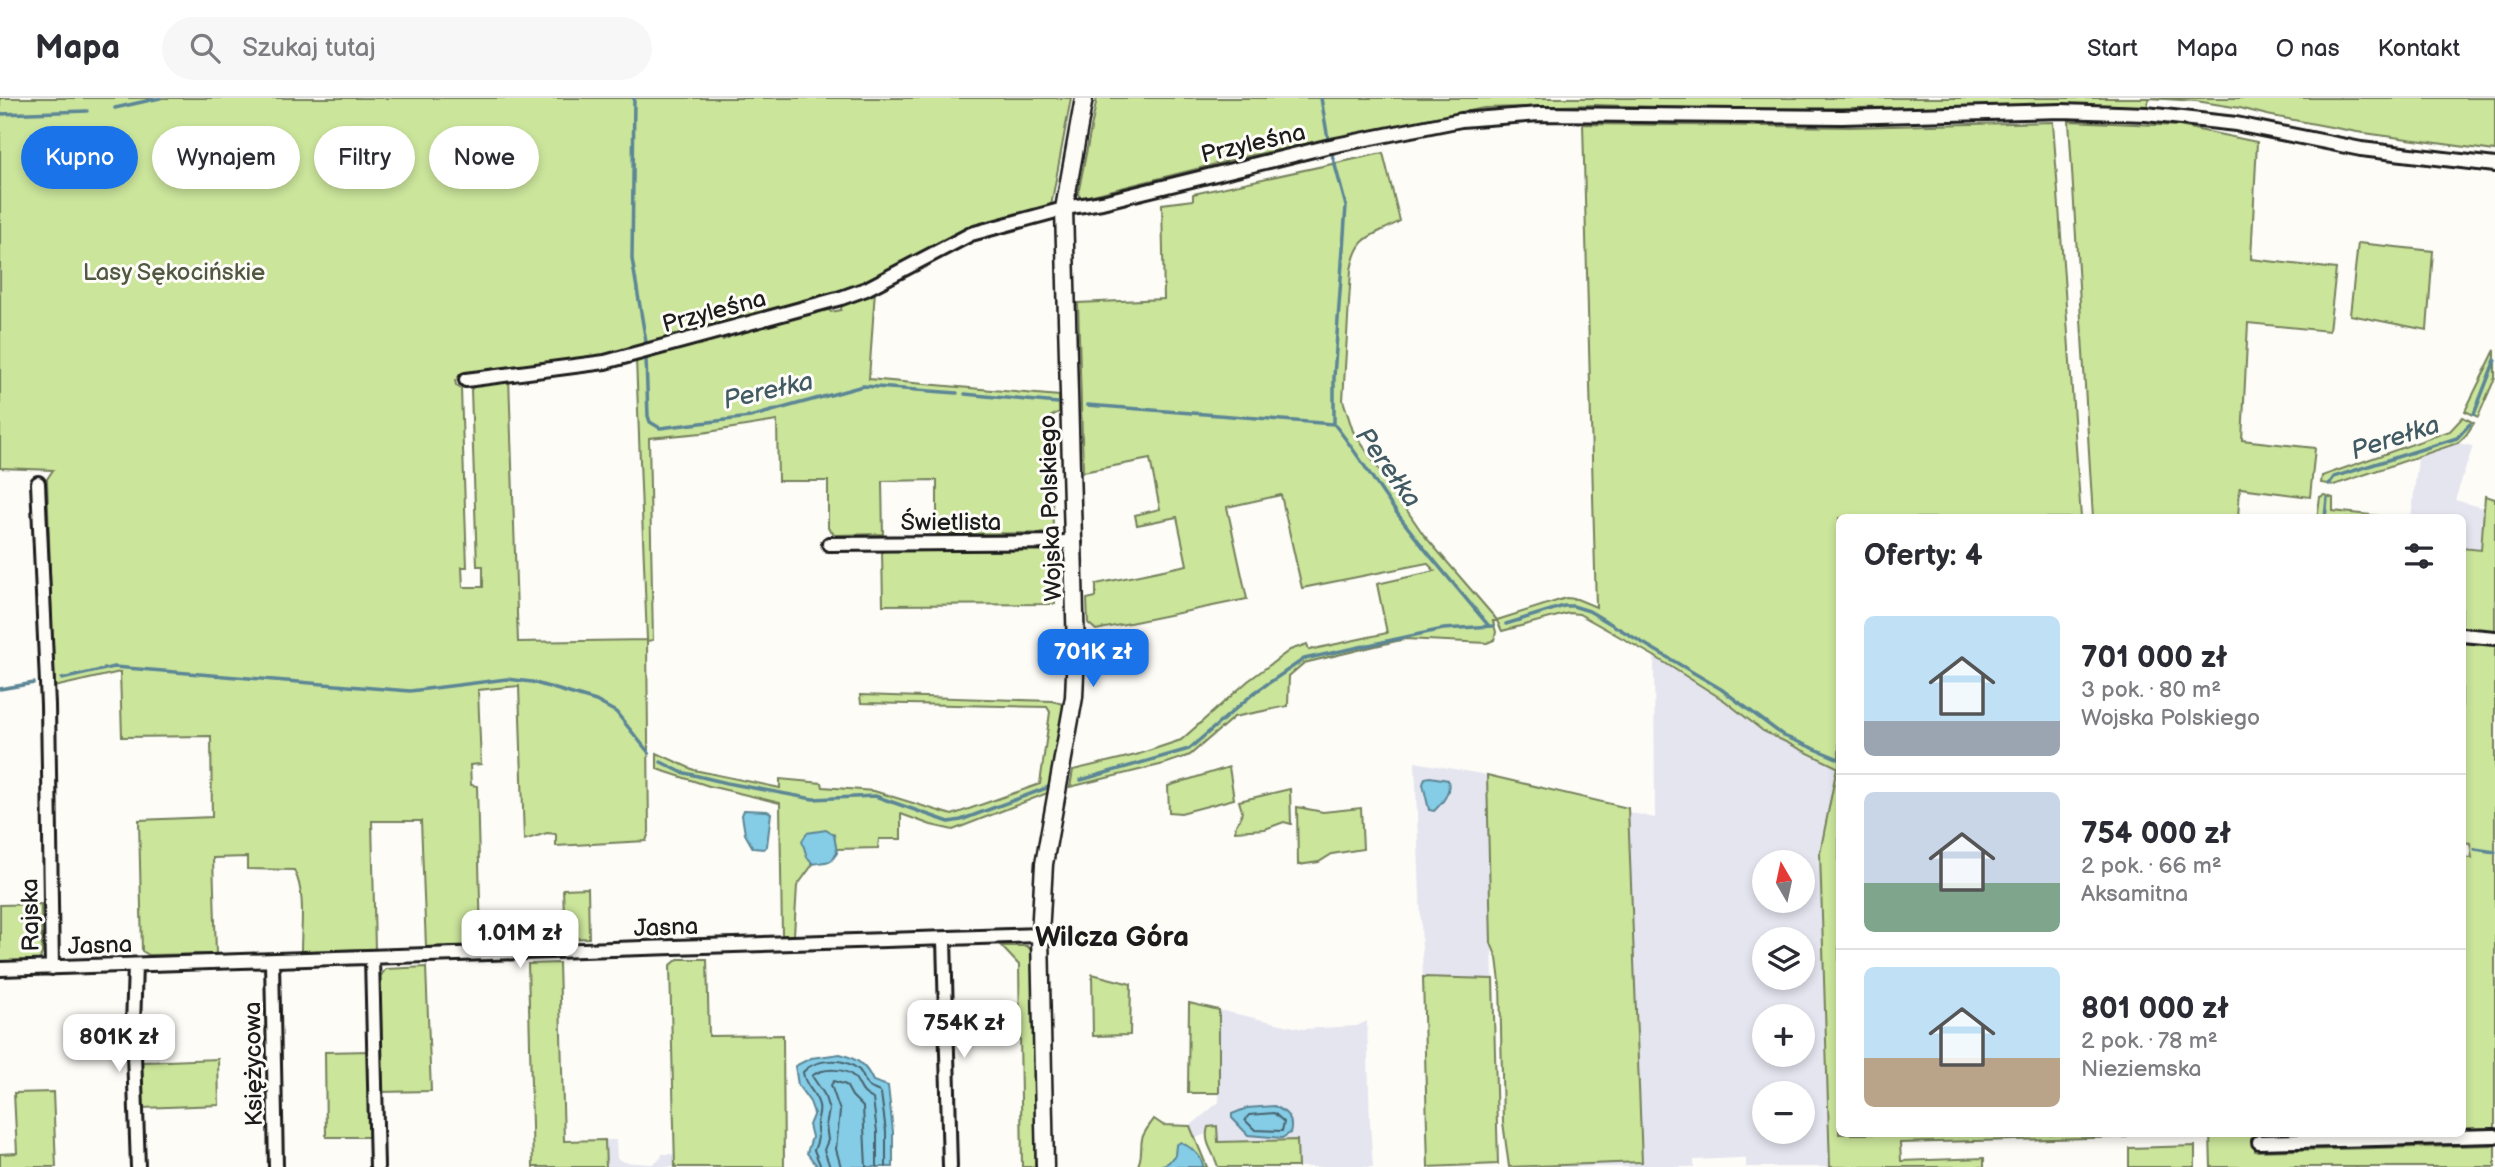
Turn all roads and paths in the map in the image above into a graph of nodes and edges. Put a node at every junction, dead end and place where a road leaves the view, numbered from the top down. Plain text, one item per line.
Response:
1 (1083, 98) edge
2 (2495, 165) edge
3 (1064, 209) junction
4 (466, 380) dead end
5 (38, 484) dead end
6 (1074, 542) junction
7 (829, 544) dead end
8 (2466, 635) edge
9 (2495, 638) edge
10 (1040, 935) junction
11 (944, 939) junction
12 (372, 958) junction
13 (272, 961) junction
14 (135, 965) junction
15 (52, 968) junction
16 (0, 969) edge
17 (2495, 1136) edge
18 (2456, 1137) edge
19 (2466, 1137) edge
20 (2259, 1142) dead end
21 (138, 1167) edge
22 (276, 1167) edge
23 (377, 1167) edge
24 (950, 1167) edge
25 (1045, 1167) edge

1 - 3 street, Wojska Polskiego
2 - 3 street, Przyleśna
3 - 4 street, Przyleśna
3 - 6 street, Wojska Polskiego
5 - 15 street, Rajska
6 - 7 street, Świetlista
6 - 10 street, Wojska Polskiego
8 - 9 street
10 - 11 street, Jasna
10 - 25 street, Wojska Polskiego
11 - 12 street, Jasna
11 - 24 street
12 - 13 street, Jasna
12 - 23 street
13 - 14 street, Jasna
13 - 22 street, Księżycowa
14 - 15 street, Jasna
14 - 21 street
15 - 16 street, Jasna
17 - 19 street
18 - 20 street

